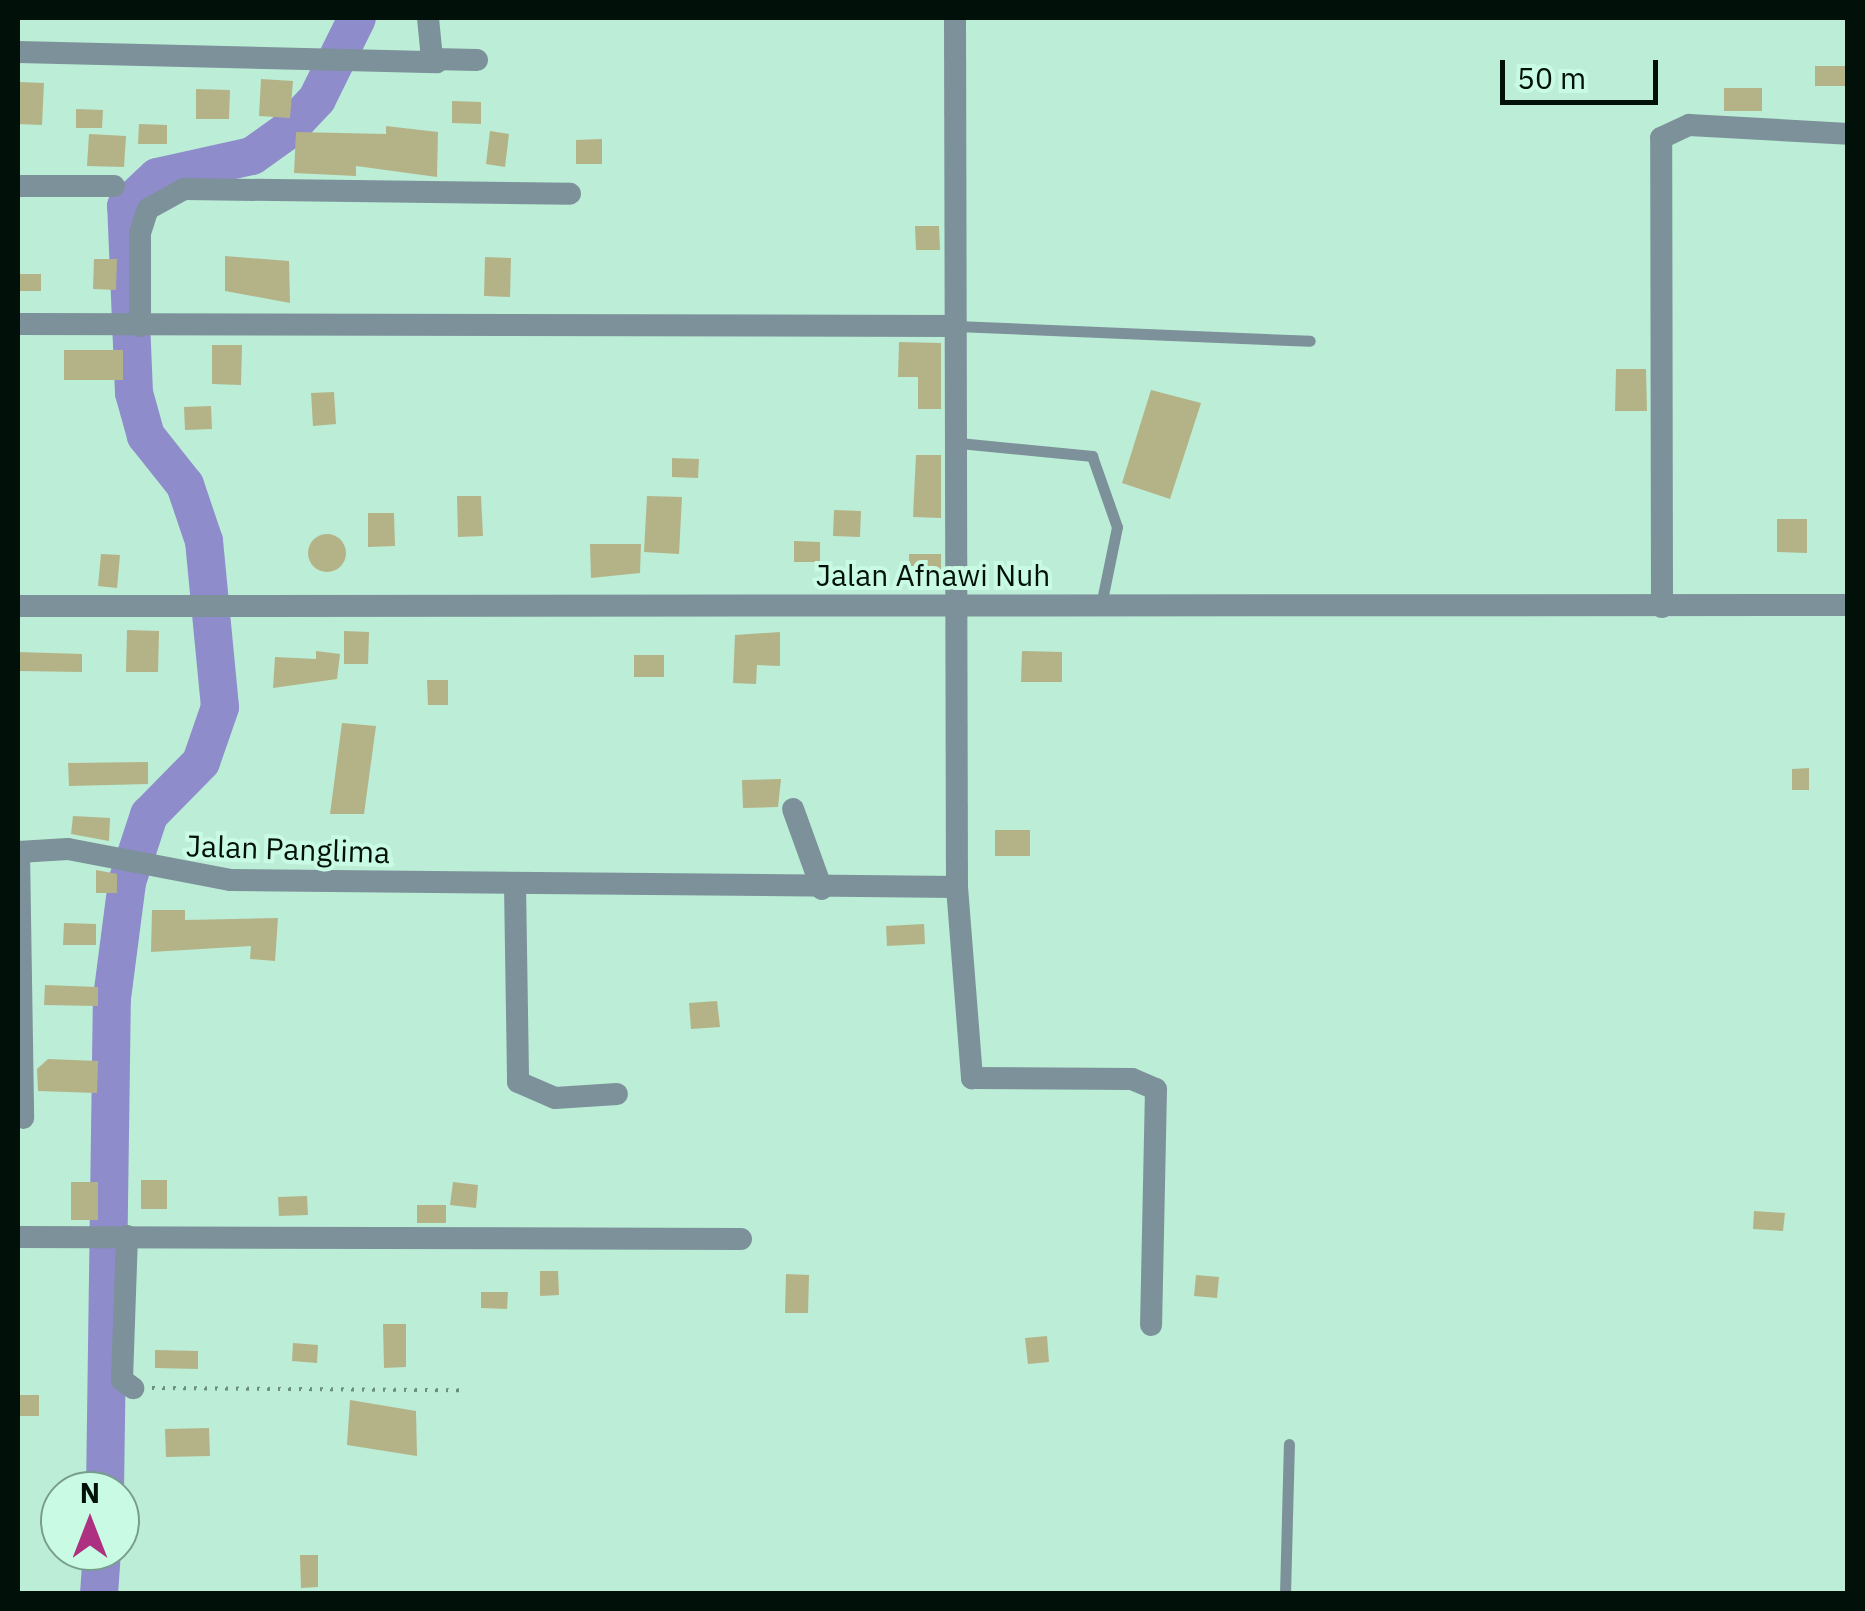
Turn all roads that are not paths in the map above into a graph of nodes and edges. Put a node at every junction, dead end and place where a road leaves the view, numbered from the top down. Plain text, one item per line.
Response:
1 (428, 18) edge
2 (956, 18) edge
3 (18, 52) edge
4 (478, 60) dead end
5 (437, 62) junction
6 (1848, 134) edge
7 (18, 186) edge
8 (114, 186) dead end
9 (570, 194) dead end
10 (18, 324) edge
11 (136, 326) junction
12 (956, 326) junction
13 (1310, 341) dead end
14 (958, 443) junction
15 (960, 604) junction
16 (1848, 605) edge
17 (18, 606) edge
18 (1101, 606) junction
19 (1662, 606) junction
20 (794, 810) dead end
21 (18, 852) edge
22 (515, 885) junction
23 (958, 887) junction
24 (822, 889) junction
25 (617, 1094) dead end
26 (23, 1118) dead end
27 (124, 1236) junction
28 (18, 1237) edge
29 (741, 1239) dead end
30 (1151, 1325) dead end
31 (132, 1388) road end
32 (1289, 1444) dead end
33 (1286, 1594) edge

1 - 5 street
2 - 12 street
3 - 5 street
4 - 5 street
6 - 19 street
7 - 8 street
9 - 11 street
10 - 11 street
11 - 12 street
12 - 13 lane
12 - 14 street
14 - 15 street
14 - 18 lane
15 - 17 street, Jalan Afnawi Nuh
15 - 18 street, Jalan Afnawi Nuh
15 - 23 street
16 - 19 street, Jalan Afnawi Nuh
18 - 19 street, Jalan Afnawi Nuh
20 - 24 street
21 - 22 street, Jalan Panglima
21 - 26 street
22 - 24 street, Jalan Panglima
22 - 25 street
23 - 24 street, Jalan Panglima
23 - 30 street
27 - 28 street
27 - 29 street
27 - 31 street
32 - 33 lane

